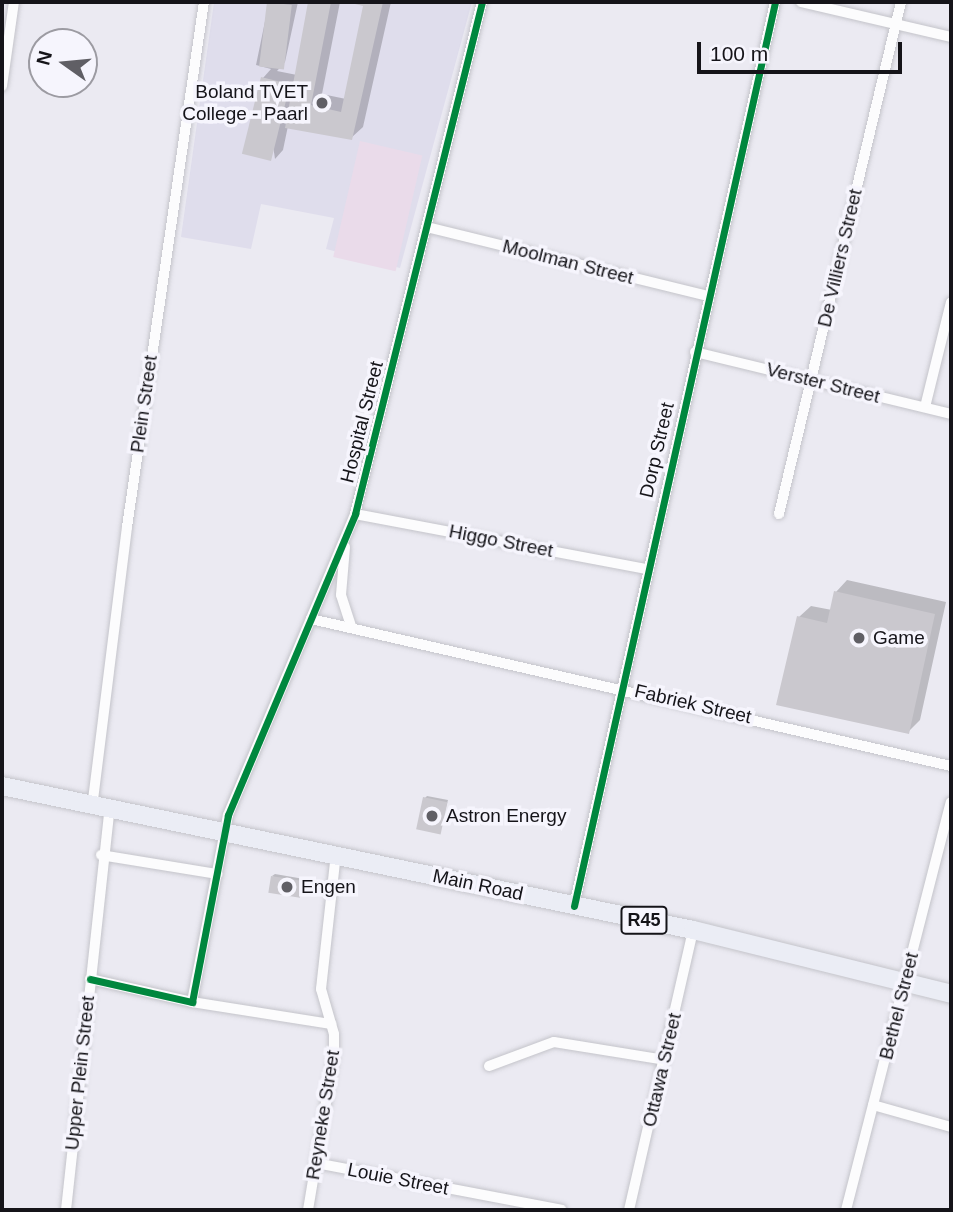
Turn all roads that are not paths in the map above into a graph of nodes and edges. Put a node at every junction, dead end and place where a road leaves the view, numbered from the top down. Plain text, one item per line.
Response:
1 (15, 2) edge
2 (204, 2) edge
3 (482, 2) edge
4 (775, 2) edge
5 (801, 2) edge
6 (901, 2) edge
7 (895, 24) junction
8 (951, 37) edge
9 (2, 86) edge
10 (427, 228) junction
11 (708, 296) junction
12 (951, 302) edge
13 (695, 352) junction
14 (811, 380) junction
15 (925, 407) junction
16 (951, 414) edge
17 (355, 514) junction
18 (779, 514) dead end
19 (346, 538) junction
20 (647, 569) junction
21 (312, 619) junction
22 (351, 625) junction
23 (622, 687) junction
24 (951, 766) edge
25 (2, 786) edge
26 (951, 802) edge
27 (100, 810) junction
28 (224, 834) junction
29 (336, 854) junction
30 (102, 855) junction
31 (217, 874) junction
32 (574, 906) junction
33 (693, 930) junction
34 (90, 979) junction
35 (905, 982) junction
36 (951, 994) edge
37 (192, 1002) junction
38 (331, 1024) junction
39 (665, 1060) junction
40 (489, 1066) dead end
41 (873, 1105) junction
42 (951, 1127) edge
43 (316, 1163) junction
44 (66, 1210) edge
45 (308, 1210) edge
46 (562, 1210) edge
47 (629, 1210) edge
48 (846, 1210) edge

1 - 9 street
2 - 27 street, Plein Street
3 - 10 street, Hospital Street
4 - 11 street, Dorp Street
5 - 7 street
6 - 7 street, De Villiers Street
7 - 8 street
7 - 14 street, De Villiers Street
10 - 11 street, Moolman Street
10 - 17 street, Hospital Street
11 - 13 street, Dorp Street
12 - 15 street
13 - 14 street, Verster Street
13 - 20 street, Dorp Street
14 - 15 street, Verster Street
14 - 18 street, De Villiers Street
15 - 16 street, Verster Street
17 - 19 street, Hospital Street
17 - 20 street, Higgo Street
19 - 21 street, Hospital Street
19 - 22 street
20 - 23 street, Dorp Street
21 - 22 street, Fabriek Street
21 - 28 street, Hospital Street
22 - 23 street, Fabriek Street
23 - 24 street, Fabriek Street
23 - 32 street, Dorp Street
25 - 27 main road, Main Road / R45
26 - 35 street, Bethel Street
27 - 28 main road, Main Road / R45
27 - 30 street, Upper Plein Street
28 - 29 main road, Main Road / R45
28 - 31 street, Hospital Street
29 - 32 main road, Main Road / R45
29 - 38 street, Reyneke Street
30 - 31 street
30 - 34 street, Upper Plein Street
31 - 37 street, Hospital Street
32 - 33 main road, Main Road / R45
33 - 35 main road, Main Road / R45
33 - 39 street, Ottawa Street
34 - 37 street
34 - 44 street, Upper Plein Street
35 - 36 main road, Main Road / R45
35 - 41 street, Bethel Street
37 - 38 street
38 - 43 street, Reyneke Street
39 - 40 street
39 - 47 street, Ottawa Street
41 - 42 street
41 - 48 street, Bethel Street
43 - 45 street, Reyneke Street
43 - 46 street, Louie Street

